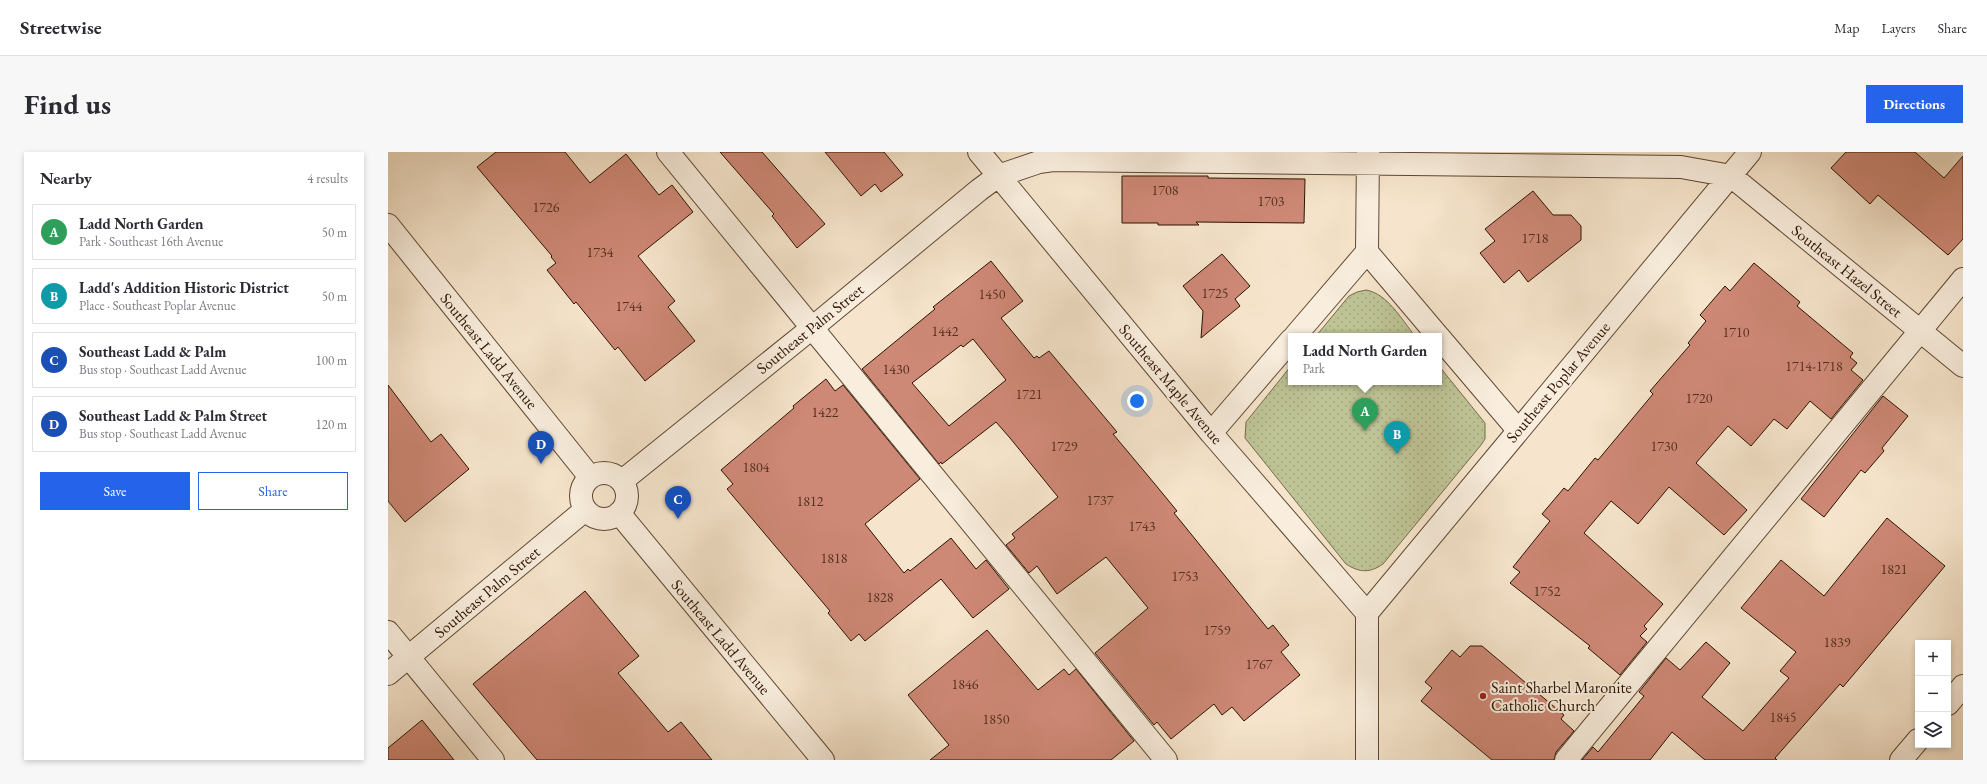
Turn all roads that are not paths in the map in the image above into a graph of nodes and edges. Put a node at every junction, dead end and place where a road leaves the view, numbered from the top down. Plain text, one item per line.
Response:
1 (668, 152) edge
2 (979, 152) edge
3 (1750, 152) edge
4 (1368, 158) edge
5 (998, 176) junction
6 (1731, 176) junction
7 (388, 225) edge
8 (1367, 252) junction
9 (1963, 279) edge
10 (812, 328) junction
11 (1921, 331) junction
12 (1298, 333) edge
13 (1435, 333) edge
14 (1442, 342) edge
15 (1288, 343) edge
16 (1963, 366) edge
17 (1518, 430) junction
18 (1211, 433) junction
19 (590, 477) junction
20 (622, 482) junction
21 (585, 510) junction
22 (619, 514) junction
23 (1367, 613) junction
24 (388, 632) edge
25 (409, 657) junction
26 (388, 674) edge
27 (1963, 686) edge
28 (1951, 700) edge
29 (1915, 744) edge
30 (492, 760) edge
31 (823, 760) edge
32 (1166, 760) edge
33 (1367, 760) edge
34 (1566, 760) edge
35 (1901, 760) edge

1 - 10 street
2 - 5 street, Southeast Maple Avenue
3 - 6 street, Southeast Poplar Avenue
4 - 5 street, Southeast Palm Street
4 - 6 street, Southeast Palm Street
4 - 8 street
5 - 10 street, Southeast Palm Street
5 - 18 street, Southeast Maple Avenue
6 - 11 street, Southeast Hazel Street
6 - 17 street, Southeast Poplar Avenue
7 - 19 street, Southeast Ladd Avenue
8 - 12 street
8 - 13 street
9 - 11 street
10 - 20 street, Southeast Palm Street
10 - 32 street
11 - 16 street, Southeast Hazel Street
11 - 34 street
14 - 17 street
15 - 18 street
17 - 23 street, Southeast Poplar Avenue
18 - 23 street, Southeast Maple Avenue
19 - 20 street
19 - 21 street
20 - 22 street
21 - 22 street
21 - 25 street, Southeast Palm Street
22 - 31 street, Southeast Ladd Avenue
23 - 33 street
24 - 25 street
25 - 26 street, Southeast Palm Street
25 - 30 street
27 - 28 street
29 - 35 street

